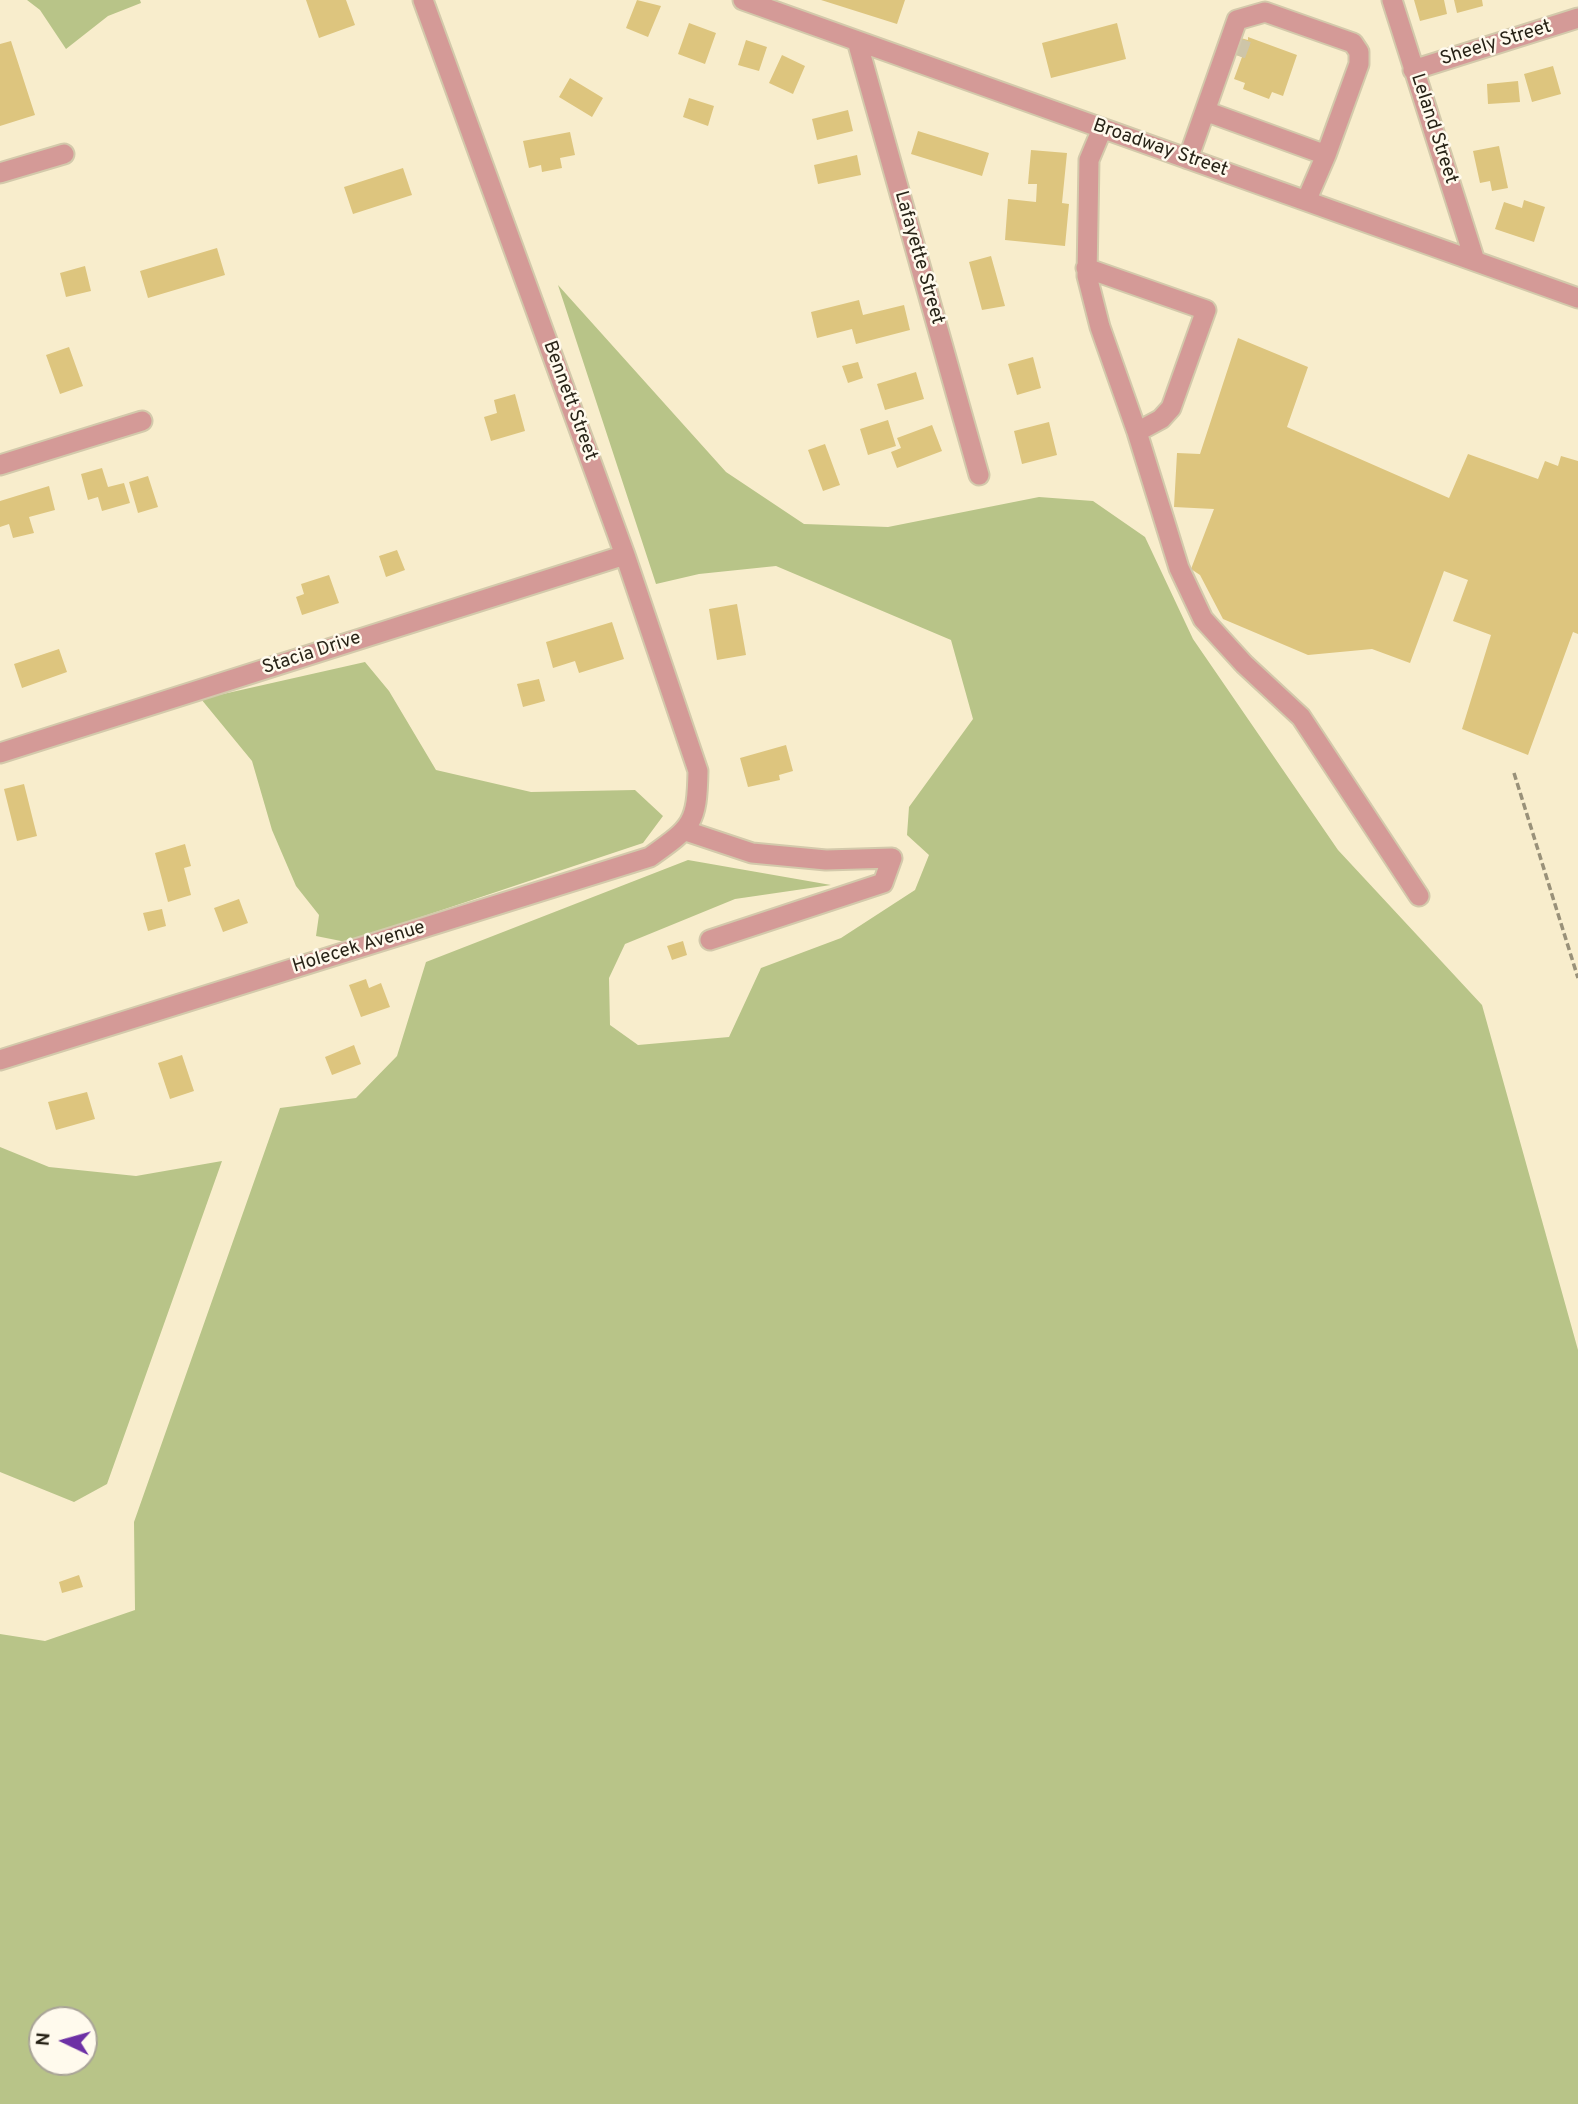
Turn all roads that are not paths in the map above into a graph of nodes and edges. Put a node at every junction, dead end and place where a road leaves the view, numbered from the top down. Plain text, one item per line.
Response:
1 (423, 0) edge
2 (743, 0) edge
3 (1392, 0) edge
4 (1251, 14) junction
5 (1578, 18) edge
6 (857, 41) junction
7 (1413, 69) junction
8 (1214, 85) junction
9 (1205, 111) junction
10 (1102, 129) junction
11 (64, 154) dead end
12 (1326, 155) junction
13 (1188, 159) junction
14 (0, 173) edge
15 (1307, 199) junction
16 (1474, 258) junction
17 (1086, 268) junction
18 (1578, 298) edge
19 (142, 421) dead end
20 (1137, 432) junction
21 (0, 465) edge
22 (979, 475) dead end
23 (625, 555) junction
24 (0, 752) edge
25 (686, 831) junction
26 (1419, 896) dead end
27 (709, 940) dead end
28 (0, 1060) edge

1 - 23 street, Bennett Street
2 - 6 street, Broadway Street
3 - 7 street, Leland Street
4 - 8 street
4 - 8 street
4 - 12 street
5 - 7 street, Sheely Street
6 - 10 street, Broadway Street
6 - 22 street, Lafayette Street
7 - 16 street, Leland Street
8 - 9 street
9 - 12 street
9 - 13 street
10 - 13 street, Broadway Street
10 - 17 street
11 - 14 street
12 - 15 street
13 - 15 street, Broadway Street
15 - 16 street, Broadway Street
16 - 18 street, Broadway Street
17 - 20 street
17 - 20 street
19 - 21 street
20 - 26 street
23 - 24 street, Stacia Drive
23 - 25 street, Bennett Street
25 - 27 street
25 - 28 street, Holecek Avenue

